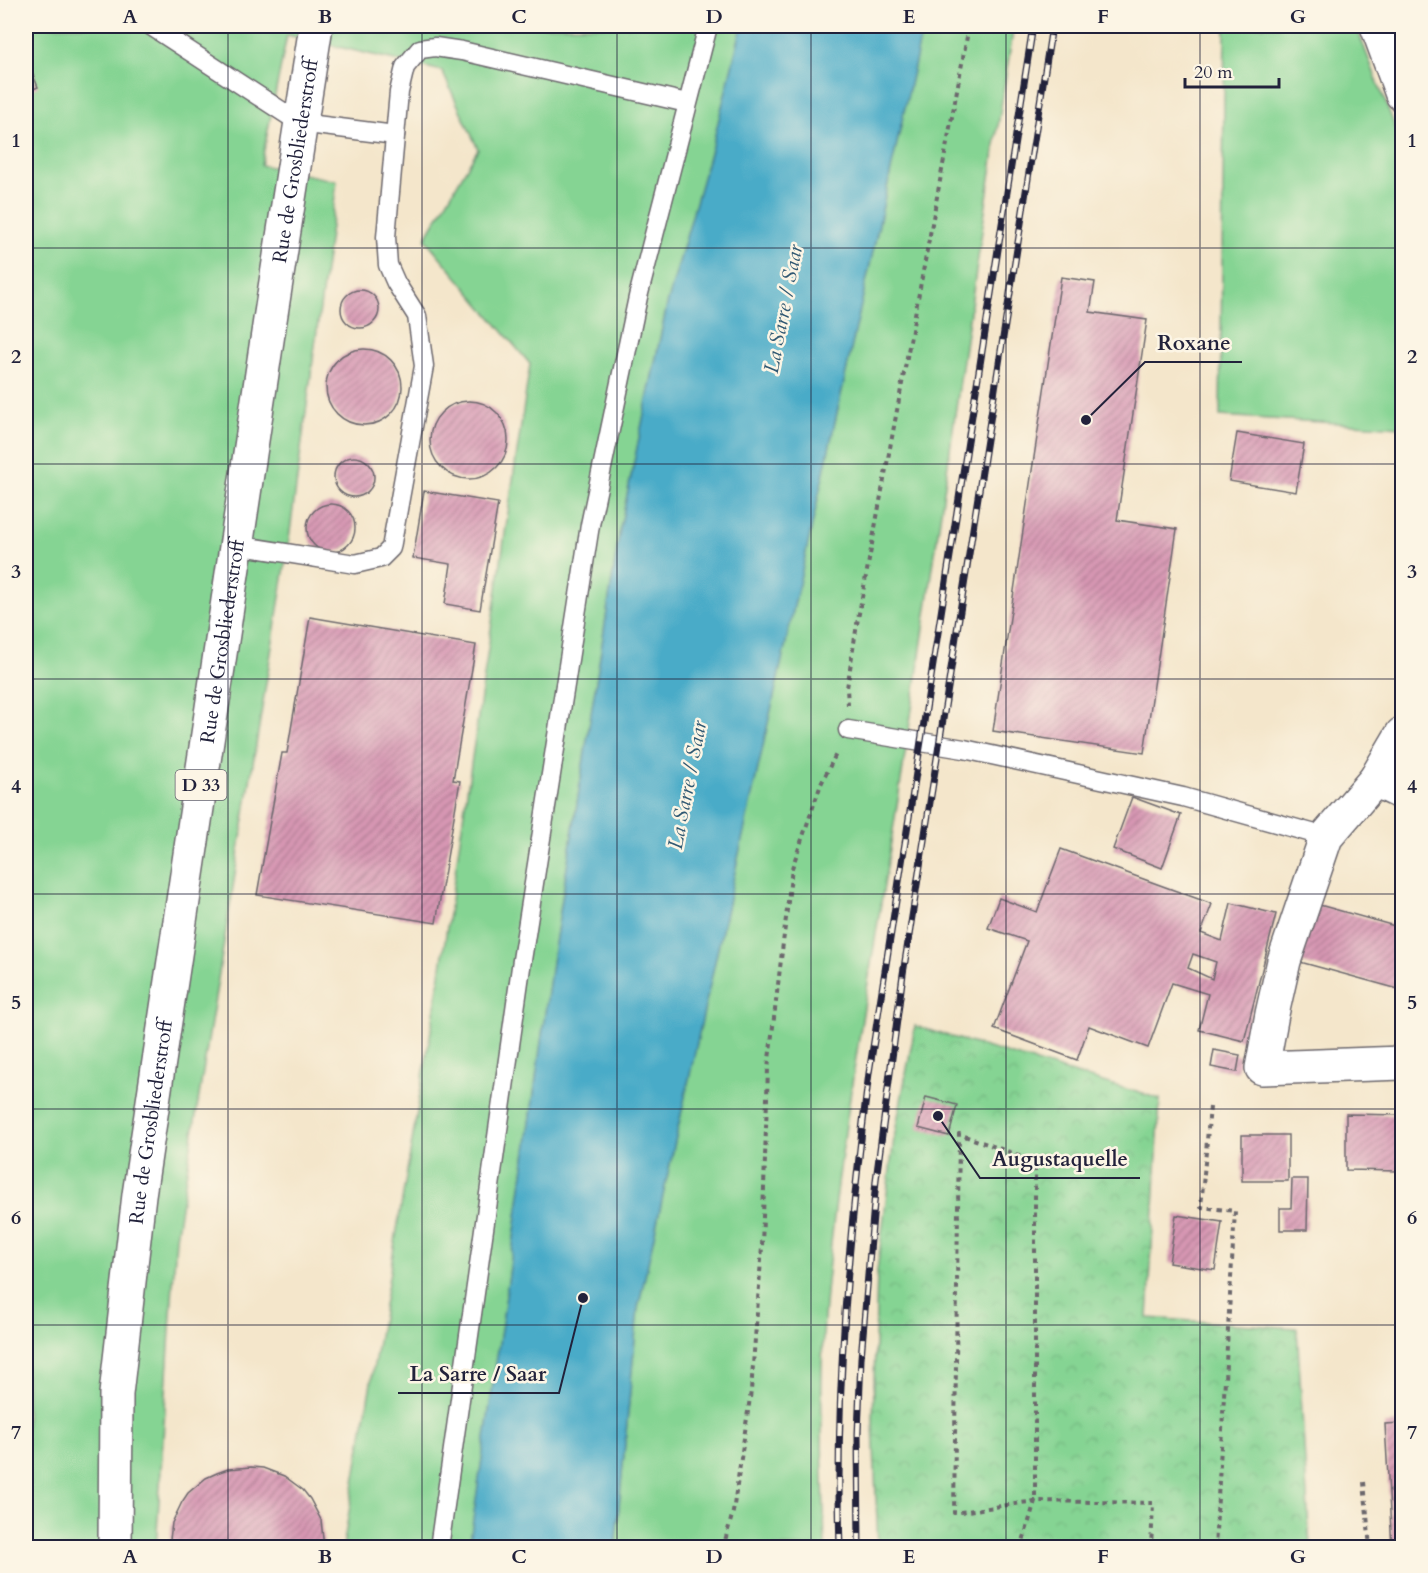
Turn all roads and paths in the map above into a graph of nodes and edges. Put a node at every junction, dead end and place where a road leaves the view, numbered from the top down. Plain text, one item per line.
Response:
1 (151, 26) edge
2 (316, 26) edge
3 (708, 26) edge
4 (969, 26) edge
5 (1377, 26) edge
6 (1402, 94) edge
7 (687, 103) junction
8 (300, 123) junction
9 (395, 135) junction
10 (236, 545) junction
11 (848, 730) junction
12 (1402, 734) edge
13 (1389, 786) edge
14 (1326, 837) junction
15 (1402, 1063) edge
16 (1210, 1107) dead end
17 (1364, 1482) dead end
18 (1035, 1501) junction
19 (115, 1548) edge
20 (439, 1548) edge
21 (723, 1548) edge
22 (1021, 1548) edge
23 (1151, 1548) edge
24 (1215, 1548) edge
25 (1370, 1548) edge

1 - 8 lane
2 - 8 main road, Rue de Grosbliederstroff / D 33
3 - 7 lane
4 - 11 path
5 - 6 main road
7 - 9 lane
7 - 20 lane
8 - 9 lane
8 - 10 main road, Rue de Grosbliederstroff / D 33
9 - 10 lane
10 - 19 main road, Rue de Grosbliederstroff / D 33
11 - 14 lane
11 - 21 path
12 - 13 main road
13 - 14 main road
14 - 15 main road
16 - 24 path
17 - 25 path
18 - 18 path
18 - 22 path
18 - 23 path

